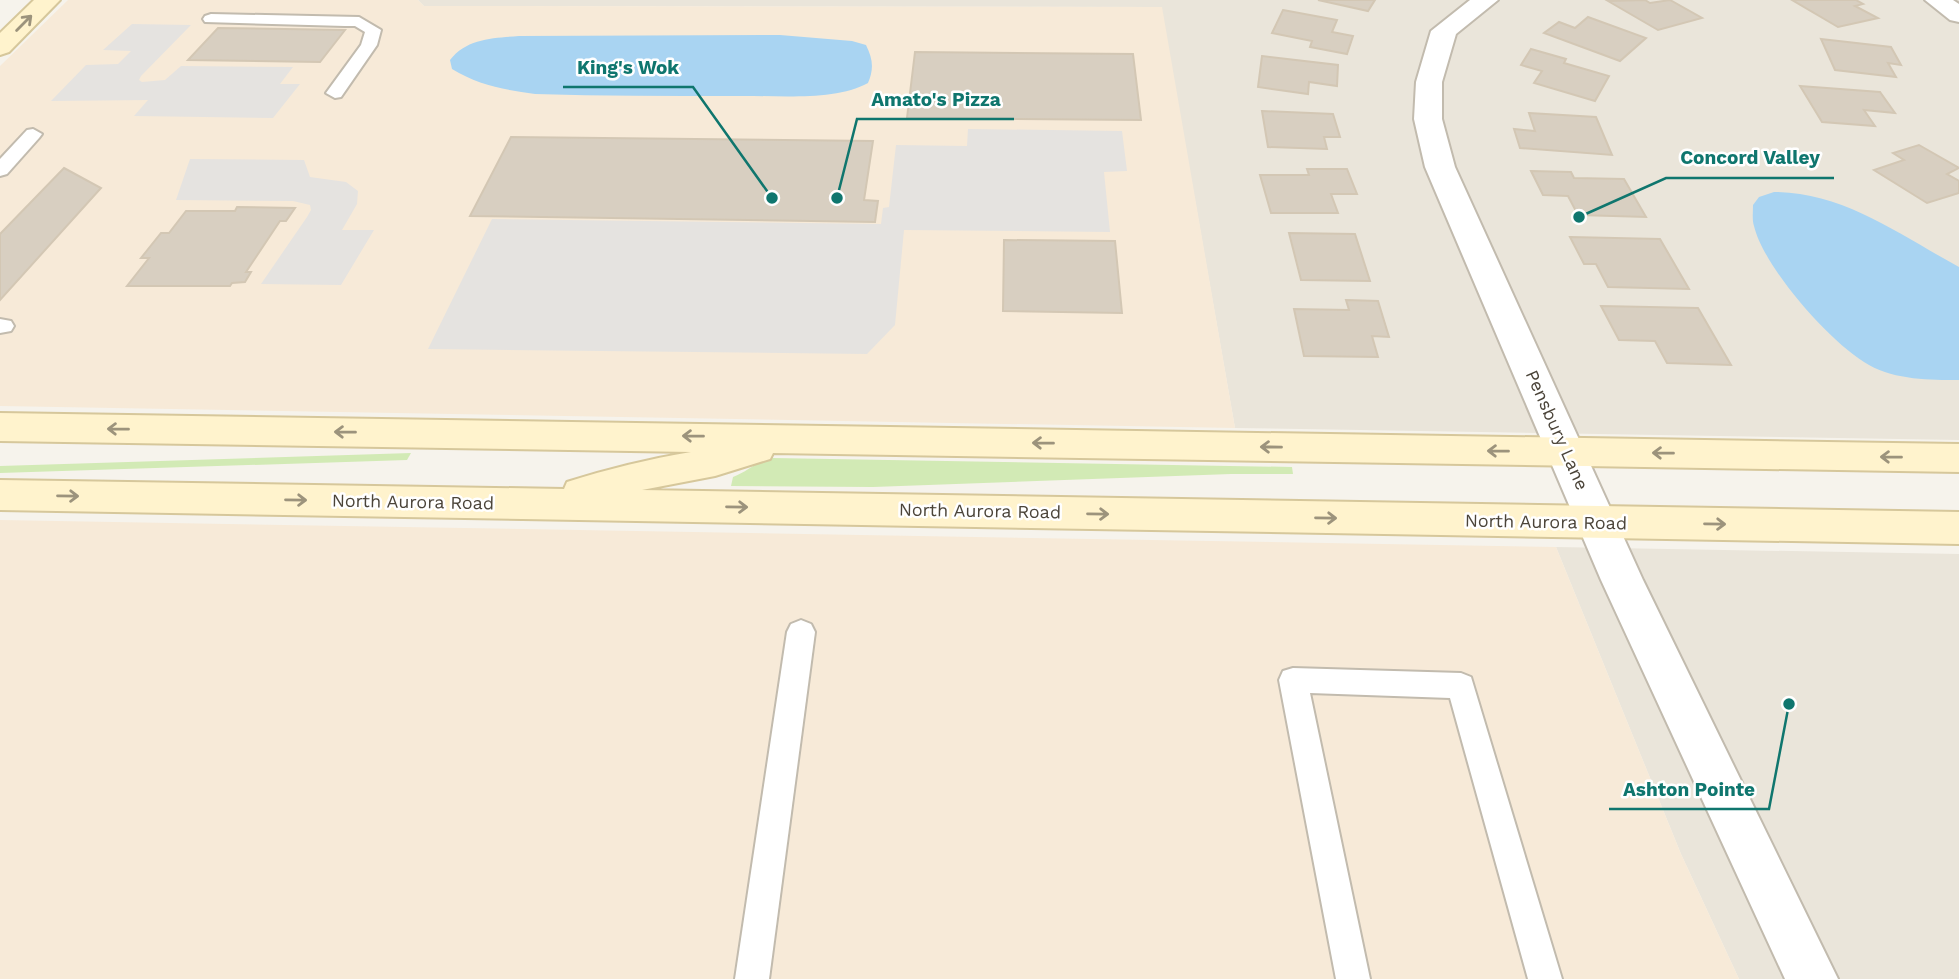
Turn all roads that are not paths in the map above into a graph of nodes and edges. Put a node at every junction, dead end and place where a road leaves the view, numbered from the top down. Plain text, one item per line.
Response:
1 (48, 0) edge
2 (1486, 0) edge
3 (1937, 0) edge
4 (1959, 15) edge
5 (211, 19) dead end
6 (0, 47) edge
7 (335, 93) dead end
8 (33, 134) dead end
9 (0, 170) edge
10 (0, 426) edge
11 (780, 438) junction
12 (1566, 452) junction
13 (1959, 458) edge
14 (0, 495) edge
15 (546, 504) junction
16 (1598, 523) junction
17 (1959, 528) edge
18 (801, 632) dead end
19 (752, 979) edge
20 (1353, 979) edge
21 (1545, 979) edge
22 (1812, 979) edge

6 -> 1 main road
2 - 12 street, Pensbury Lane
3 - 4 street
5 - 7 lane
8 - 9 lane
11 -> 10 main road
12 -> 11 main road
11 - 15 main road
13 -> 12 main road
12 - 16 street, Pensbury Lane
14 -> 15 main road, North Aurora Road
15 -> 16 main road, North Aurora Road
16 -> 17 main road, North Aurora Road
16 - 22 street, Pensbury Lane
18 - 19 lane
20 - 21 lane

